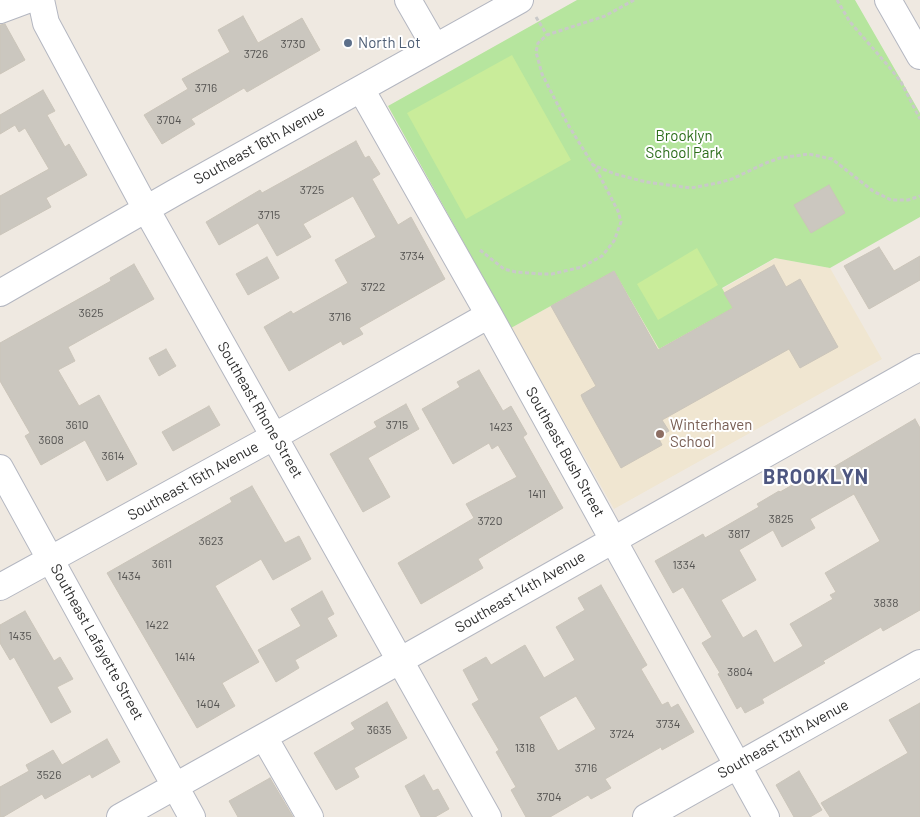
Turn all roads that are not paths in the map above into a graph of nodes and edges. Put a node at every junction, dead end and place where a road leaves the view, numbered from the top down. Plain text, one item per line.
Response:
1 (27, 0) edge
2 (41, 0) edge
3 (408, 0) edge
4 (520, 0) edge
5 (888, 0) edge
6 (0, 10) edge
7 (435, 47) junction
8 (920, 56) edge
9 (361, 89) junction
10 (146, 209) junction
11 (0, 293) edge
12 (489, 315) junction
13 (920, 367) edge
14 (275, 436) junction
15 (0, 468) edge
16 (613, 539) junction
17 (51, 558) junction
18 (0, 587) edge
19 (401, 660) junction
20 (920, 663) edge
21 (264, 737) junction
22 (737, 765) junction
23 (175, 786) junction
24 (653, 815) edge
25 (120, 817) edge
26 (192, 817) edge
27 (310, 817) edge
28 (488, 817) edge
29 (766, 817) edge

1 - 6 street
2 - 10 street, Southeast Rhone Street
3 - 7 street
4 - 7 street, Southeast 16th Avenue
5 - 8 street
7 - 9 street, Southeast 16th Avenue
9 - 10 street, Southeast 16th Avenue
9 - 12 street, Southeast Bush Street
10 - 11 street, Southeast 16th Avenue
10 - 14 street, Southeast Rhone Street
12 - 14 street, Southeast 15th Avenue
12 - 16 street, Southeast Bush Street
13 - 16 street, Southeast 14th Avenue
14 - 17 street, Southeast 15th Avenue
14 - 19 street, Southeast Rhone Street
15 - 17 street, Southeast Lafayette Street
16 - 19 street, Southeast 14th Avenue
16 - 22 street, Southeast Bush Street
17 - 18 street, Southeast 15th Avenue
17 - 23 street, Southeast Lafayette Street
19 - 21 street, Southeast 14th Avenue
19 - 28 street, Southeast Rhone Street
20 - 22 street, Southeast 13th Avenue
21 - 23 street, Southeast 14th Avenue
21 - 27 street
22 - 24 street, Southeast 13th Avenue
22 - 29 street, Southeast Bush Street
23 - 25 street, Southeast 14th Avenue
23 - 26 street, Southeast Lafayette Street

